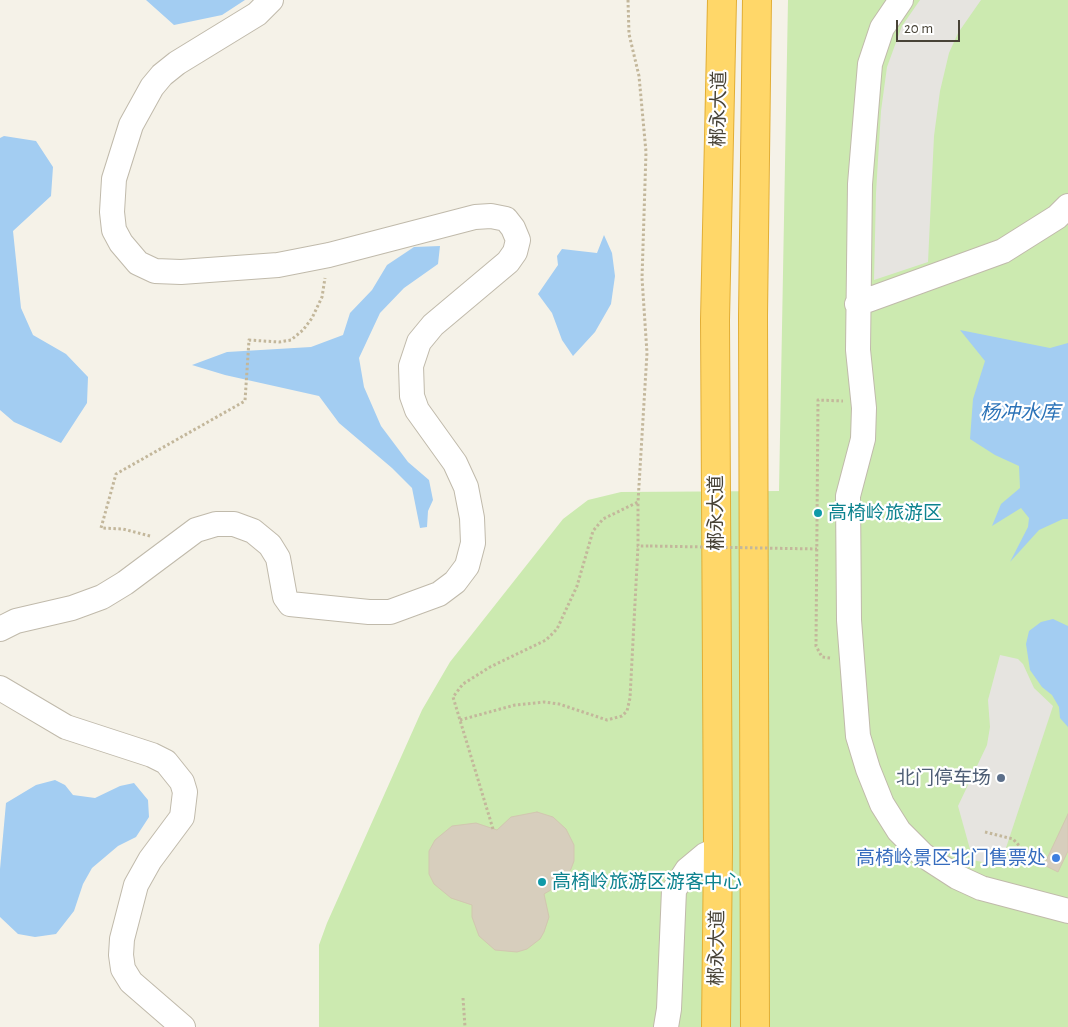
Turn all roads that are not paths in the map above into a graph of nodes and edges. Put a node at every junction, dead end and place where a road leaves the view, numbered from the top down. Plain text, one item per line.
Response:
1 (271, 0) edge
2 (722, 0) edge
3 (757, 0) edge
4 (901, 0) edge
5 (1068, 206) edge
6 (857, 304) junction
7 (0, 629) edge
8 (0, 688) edge
9 (718, 850) junction
10 (1068, 911) edge
11 (183, 1027) edge
12 (666, 1027) edge
13 (716, 1027) edge
14 (755, 1027) edge

1 - 7 lane
2 - 9 highway, 郴永大道
3 - 14 highway, 郴永大道
4 - 6 lane
5 - 6 lane
6 - 10 lane
8 - 11 lane
9 - 12 lane
9 - 13 highway, 郴永大道

